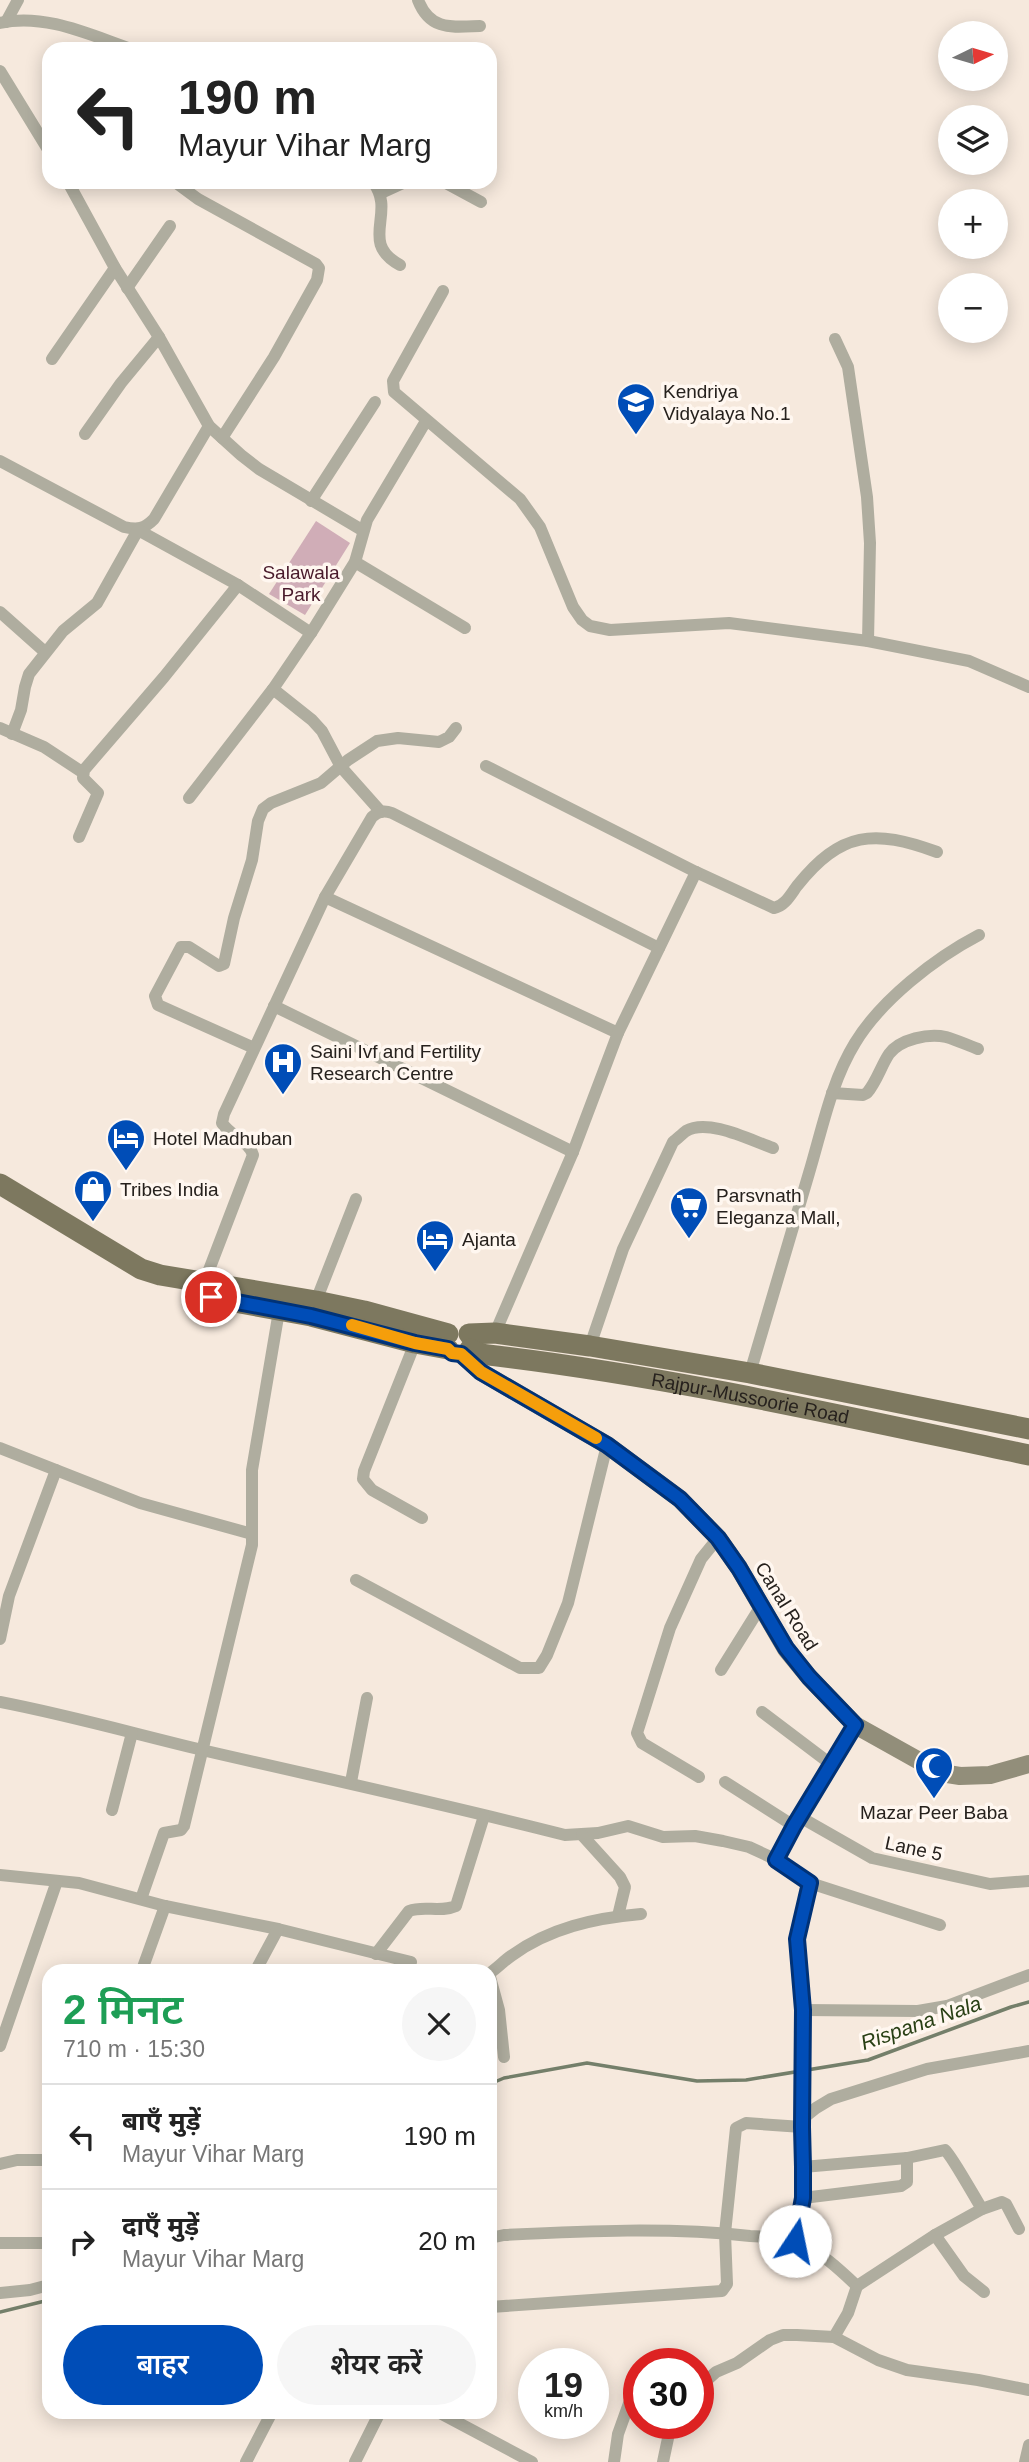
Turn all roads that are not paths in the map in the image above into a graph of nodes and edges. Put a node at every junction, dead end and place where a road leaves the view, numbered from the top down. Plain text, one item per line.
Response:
1 (18, 0) edge
2 (418, 0) edge
3 (3, 22) edge
4 (480, 26) dead end
5 (110, 42) edge
6 (2, 81) edge
7 (42, 141) edge
8 (72, 189) edge
9 (184, 189) edge
10 (378, 189) edge
11 (390, 189) edge
12 (457, 189) edge
13 (381, 193) junction
14 (481, 202) dead end
15 (170, 226) dead end
16 (400, 265) dead end
17 (115, 268) junction
18 (127, 288) junction
19 (443, 291) dead end
20 (159, 337) junction
21 (835, 339) dead end
22 (52, 359) dead end
23 (374, 402) dead end
24 (426, 421) junction
25 (209, 426) junction
26 (85, 435) dead end
27 (222, 438) junction
28 (0, 461) edge
29 (311, 501) junction
30 (138, 530) junction
31 (362, 530) junction
32 (355, 562) junction
33 (237, 585) junction
34 (0, 612) edge
35 (465, 628) dead end
36 (311, 633) junction
37 (868, 641) junction
38 (45, 652) junction
39 (1029, 687) edge
40 (273, 688) junction
41 (456, 728) dead end
42 (6, 731) edge
43 (486, 766) dead end
44 (341, 767) junction
45 (82, 772) junction
46 (189, 798) dead end
47 (381, 812) junction
48 (79, 837) dead end
49 (937, 852) dead end
50 (696, 872) junction
51 (325, 897) junction
52 (979, 935) dead end
53 (659, 948) junction
54 (274, 1006) junction
55 (618, 1033) junction
56 (254, 1048) junction
57 (978, 1049) dead end
58 (832, 1093) junction
59 (773, 1147) dead end
60 (573, 1152) junction
61 (0, 1184) edge
62 (356, 1199) dead end
63 (0, 1201) edge
64 (204, 1283) junction
65 (316, 1301) junction
66 (279, 1311) junction
67 (495, 1333) junction
68 (415, 1343) junction
69 (459, 1344) junction
70 (590, 1346) junction
71 (750, 1373) junction
72 (1029, 1429) edge
73 (607, 1445) junction
74 (0, 1448) edge
75 (1029, 1455) edge
76 (56, 1470) junction
77 (422, 1518) dead end
78 (252, 1534) junction
79 (718, 1538) junction
80 (356, 1580) dead end
81 (761, 1606) junction
82 (0, 1639) edge
83 (721, 1670) dead end
84 (367, 1698) dead end
85 (0, 1702) edge
86 (762, 1712) dead end
87 (855, 1725) junction
88 (132, 1732) junction
89 (202, 1750) junction
90 (1029, 1764) edge
91 (832, 1765) junction
92 (699, 1777) dead end
93 (351, 1782) junction
94 (725, 1782) dead end
95 (112, 1810) dead end
96 (484, 1816) junction
97 (797, 1822) junction
98 (582, 1835) junction
99 (776, 1860) junction
100 (0, 1875) edge
101 (57, 1881) junction
102 (1029, 1881) edge
103 (810, 1883) junction
104 (141, 1899) junction
105 (165, 1906) junction
106 (641, 1913) dead end
107 (618, 1916) junction
108 (940, 1925) dead end
109 (278, 1929) junction
110 (376, 1954) junction
111 (411, 1962) dead end
112 (144, 1964) edge
113 (259, 1964) edge
114 (497, 1969) edge
115 (1029, 1975) edge
116 (497, 2002) edge
117 (803, 2010) junction
118 (0, 2046) edge
119 (1029, 2051) edge
120 (504, 2057) dead end
121 (802, 2120) junction
122 (907, 2158) junction
123 (42, 2160) edge
124 (0, 2164) edge
125 (803, 2167) junction
126 (803, 2198) junction
127 (982, 2209) junction
128 (1019, 2229) dead end
129 (726, 2233) junction
130 (935, 2235) junction
131 (497, 2236) edge
132 (795, 2241) junction
133 (0, 2243) edge
134 (42, 2243) edge
135 (42, 2287) edge
136 (857, 2287) junction
137 (984, 2292) dead end
138 (0, 2293) edge
139 (497, 2307) edge
140 (834, 2337) junction
141 (714, 2374) edge
142 (1029, 2390) edge
143 (268, 2419) edge
144 (376, 2419) edge
145 (451, 2419) edge
146 (623, 2420) edge
147 (668, 2439) edge
148 (1029, 2445) edge
149 (246, 2462) edge
150 (355, 2462) edge
151 (532, 2462) edge
152 (614, 2462) edge
153 (663, 2462) edge
154 (1025, 2462) edge

1 - 3 street
2 - 4 street
3 - 5 street
6 - 7 street
8 - 17 street
9 - 27 street
10 - 13 street
11 - 13 street
12 - 14 street
13 - 16 street
15 - 18 street
17 - 18 street
17 - 22 street
18 - 20 street
19 - 24 street
20 - 25 street
20 - 26 street
21 - 37 street
23 - 29 street
24 - 31 street
24 - 37 street
25 - 27 street
25 - 30 street
27 - 29 street
28 - 30 street
29 - 31 street
30 - 33 street
30 - 38 street
31 - 32 street
32 - 35 street
32 - 36 street
33 - 36 street
33 - 45 street
34 - 38 street
36 - 40 street
37 - 39 street
38 - 42 street
40 - 44 street
40 - 46 street
41 - 44 street
42 - 45 street
43 - 50 street
44 - 47 street
44 - 56 street
45 - 48 street
47 - 51 street
47 - 53 street
49 - 50 street
50 - 53 street
51 - 54 street
51 - 55 street
52 - 58 street
53 - 55 street
54 - 56 street
54 - 60 street
55 - 60 street
56 - 64 street
57 - 58 street
58 - 71 street
59 - 70 street
60 - 67 street
61 - 64 main road, Rajpur-Mussoorie Road
62 - 65 street
63 - 66 main road, Rajpur-Mussoorie Road
64 - 65 main road, Rajpur-Mussoorie Road
65 - 69 main road, Rajpur-Mussoorie Road
66 - 68 main road, Rajpur-Mussoorie Road
66 - 78 street
67 - 69 main road, Rajpur-Mussoorie Road
67 - 70 main road, Rajpur-Mussoorie Road
68 - 69 main road, Rajpur-Mussoorie Road
68 - 77 street
69 - 73 street, Canal Road
69 - 75 main road, Rajpur-Mussoorie Road
70 - 71 main road, Rajpur-Mussoorie Road
71 - 72 main road, Rajpur-Mussoorie Road
73 - 79 street, Canal Road
73 - 80 street
74 - 76 street
76 - 78 street
76 - 82 street
78 - 89 street
79 - 81 street, Canal Road
79 - 92 street
81 - 83 street
81 - 87 street, Canal Road
84 - 93 street
85 - 88 street
86 - 91 street
87 - 90 street, Canal Road
87 - 91 street
88 - 89 street
88 - 95 street
89 - 93 street
89 - 104 street
91 - 97 street
93 - 96 street
94 - 97 street, Lane 5
96 - 98 street
96 - 110 street
97 - 99 street
97 - 102 street, Lane 5
98 - 99 street
98 - 107 street
99 - 103 street
100 - 101 street
101 - 104 street
101 - 118 street
103 - 108 street
103 - 117 street
104 - 105 street
105 - 109 street
105 - 112 street
106 - 107 street
107 - 114 street
109 - 110 street
109 - 113 street
110 - 111 street
115 - 117 street
116 - 120 street
117 - 121 street
119 - 121 street
121 - 125 street
121 - 129 street
122 - 125 street
122 - 126 street
122 - 127 street
123 - 124 street
125 - 126 street
126 - 132 street
127 - 128 street
127 - 130 street
129 - 131 street
129 - 132 street
129 - 139 street
130 - 136 street
130 - 137 street
132 - 136 street
133 - 134 street
135 - 138 street
136 - 140 street
140 - 141 street
140 - 142 street
143 - 149 street
144 - 150 street
145 - 151 street
146 - 152 street
147 - 153 street
148 - 154 street

